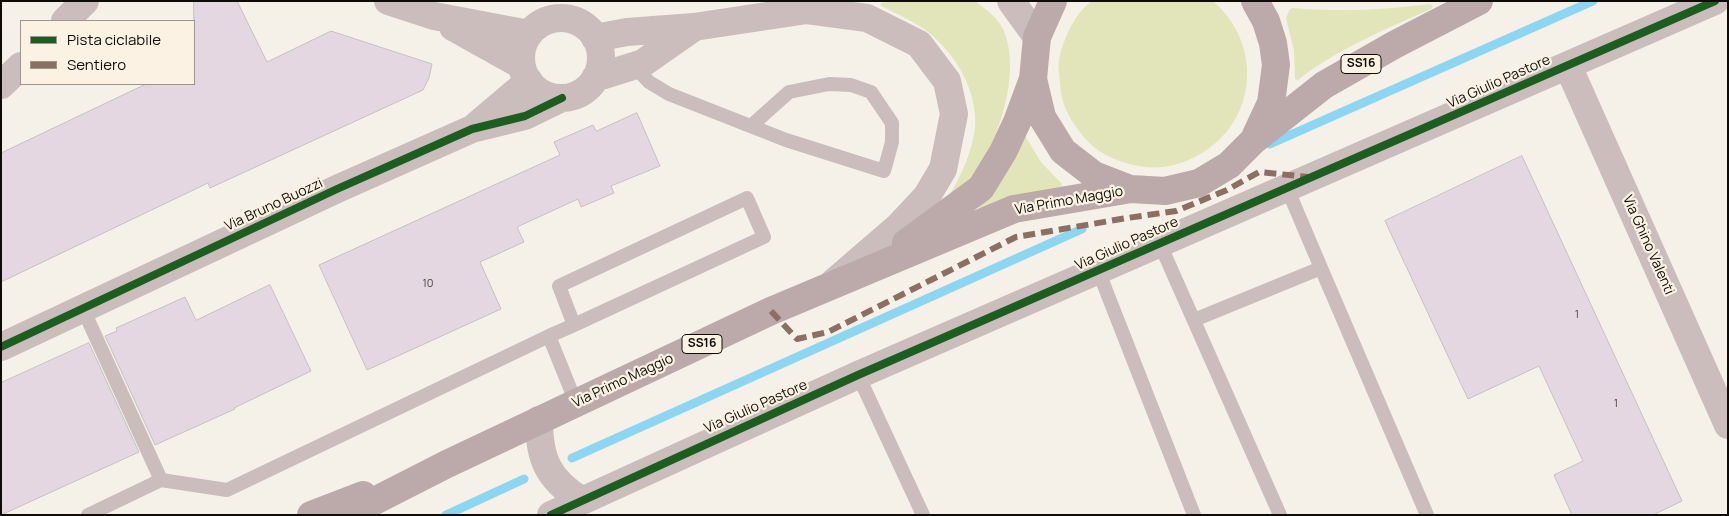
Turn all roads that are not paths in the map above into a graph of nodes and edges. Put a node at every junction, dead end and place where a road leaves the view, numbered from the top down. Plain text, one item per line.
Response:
1 (85, 1) edge
2 (388, 1) edge
3 (547, 1) edge
4 (1010, 1) edge
5 (1054, 1) edge
6 (1255, 1) edge
7 (1479, 1) edge
8 (1715, 1) edge
9 (818, 6) edge
10 (434, 16) junction
11 (66, 20) edge
12 (586, 21) edge
13 (694, 27) junction
14 (533, 30) junction
15 (1037, 37) junction
16 (634, 66) junction
17 (1568, 66) junction
18 (20, 67) edge
19 (525, 73) junction
20 (595, 78) junction
21 (1033, 79) junction
22 (1, 85) edge
23 (562, 98) junction
24 (752, 126) junction
25 (472, 129) junction
26 (1253, 140) junction
27 (1288, 188) junction
28 (1131, 189) junction
29 (1160, 244) junction
30 (1322, 268) junction
31 (868, 270) junction
32 (1098, 270) junction
33 (828, 287) junction
34 (83, 310) junction
35 (1194, 320) junction
36 (574, 325) junction
37 (549, 336) junction
38 (1, 347) edge
39 (858, 375) junction
40 (576, 403) junction
41 (539, 420) junction
42 (1728, 425) edge
43 (446, 464) junction
44 (161, 480) junction
45 (581, 500) junction
46 (88, 515) edge
47 (311, 515) edge
48 (347, 515) edge
49 (551, 515) edge
50 (923, 515) edge
51 (1194, 515) edge
52 (1280, 515) edge
53 (1427, 515) edge

1 - 11 street
2 - 10 street
3 - 14 street
4 - 15 street
5 - 15 main road, Via Primo Maggio / SS16
6 - 26 main road, Via Primo Maggio / SS16
7 - 26 main road, Via Primo Maggio / SS16
8 - 17 street, Via Giulio Pastore
9 - 13 street, Via Bruno Buozzi
9 - 33 street, Via Primo Maggio
10 - 14 street
10 - 19 street
12 - 13 street, Via Bruno Buozzi
12 - 14 street, Via Bruno Buozzi
12 - 20 street
13 - 16 street, Via Bruno Buozzi
14 - 19 street
15 - 21 main road, Via Primo Maggio / SS16
16 - 20 street, Via Bruno Buozzi
16 - 24 lane
17 - 27 street, Via Giulio Pastore
17 - 42 street, Via Ghino Valenti
18 - 22 street
19 - 23 street
19 - 25 street, Via Bruno Buozzi
20 - 23 street, Via Bruno Buozzi
21 - 28 main road, Via Primo Maggio / SS16
21 - 31 main road, Via Primo Maggio / SS16
23 - 25 street, Via Bruno Buozzi
24 - 24 lane
25 - 34 street, Via Bruno Buozzi
26 - 28 main road, Via Primo Maggio / SS16
27 - 29 street, Via Giulio Pastore
27 - 30 lane
28 - 31 main road, Via Primo Maggio / SS16
29 - 32 street, Via Giulio Pastore
29 - 35 lane
30 - 35 lane
30 - 53 lane
31 - 33 main road, Via Primo Maggio / SS16
32 - 39 street, Via Giulio Pastore
32 - 51 lane
33 - 40 main road, Via Primo Maggio / SS16
34 - 38 street, Via Bruno Buozzi
34 - 44 lane
35 - 52 lane
36 - 36 lane
36 - 37 lane
37 - 40 lane
37 - 44 lane
39 - 45 street, Via Giulio Pastore
39 - 50 lane
40 - 41 main road, Via Primo Maggio / SS16
41 - 43 main road, Via Primo Maggio / SS16
41 - 45 street
43 - 47 main road, Via Primo Maggio / SS16
43 - 48 main road, Via Primo Maggio / SS16
44 - 46 lane
45 - 49 street, Via Giulio Pastore

